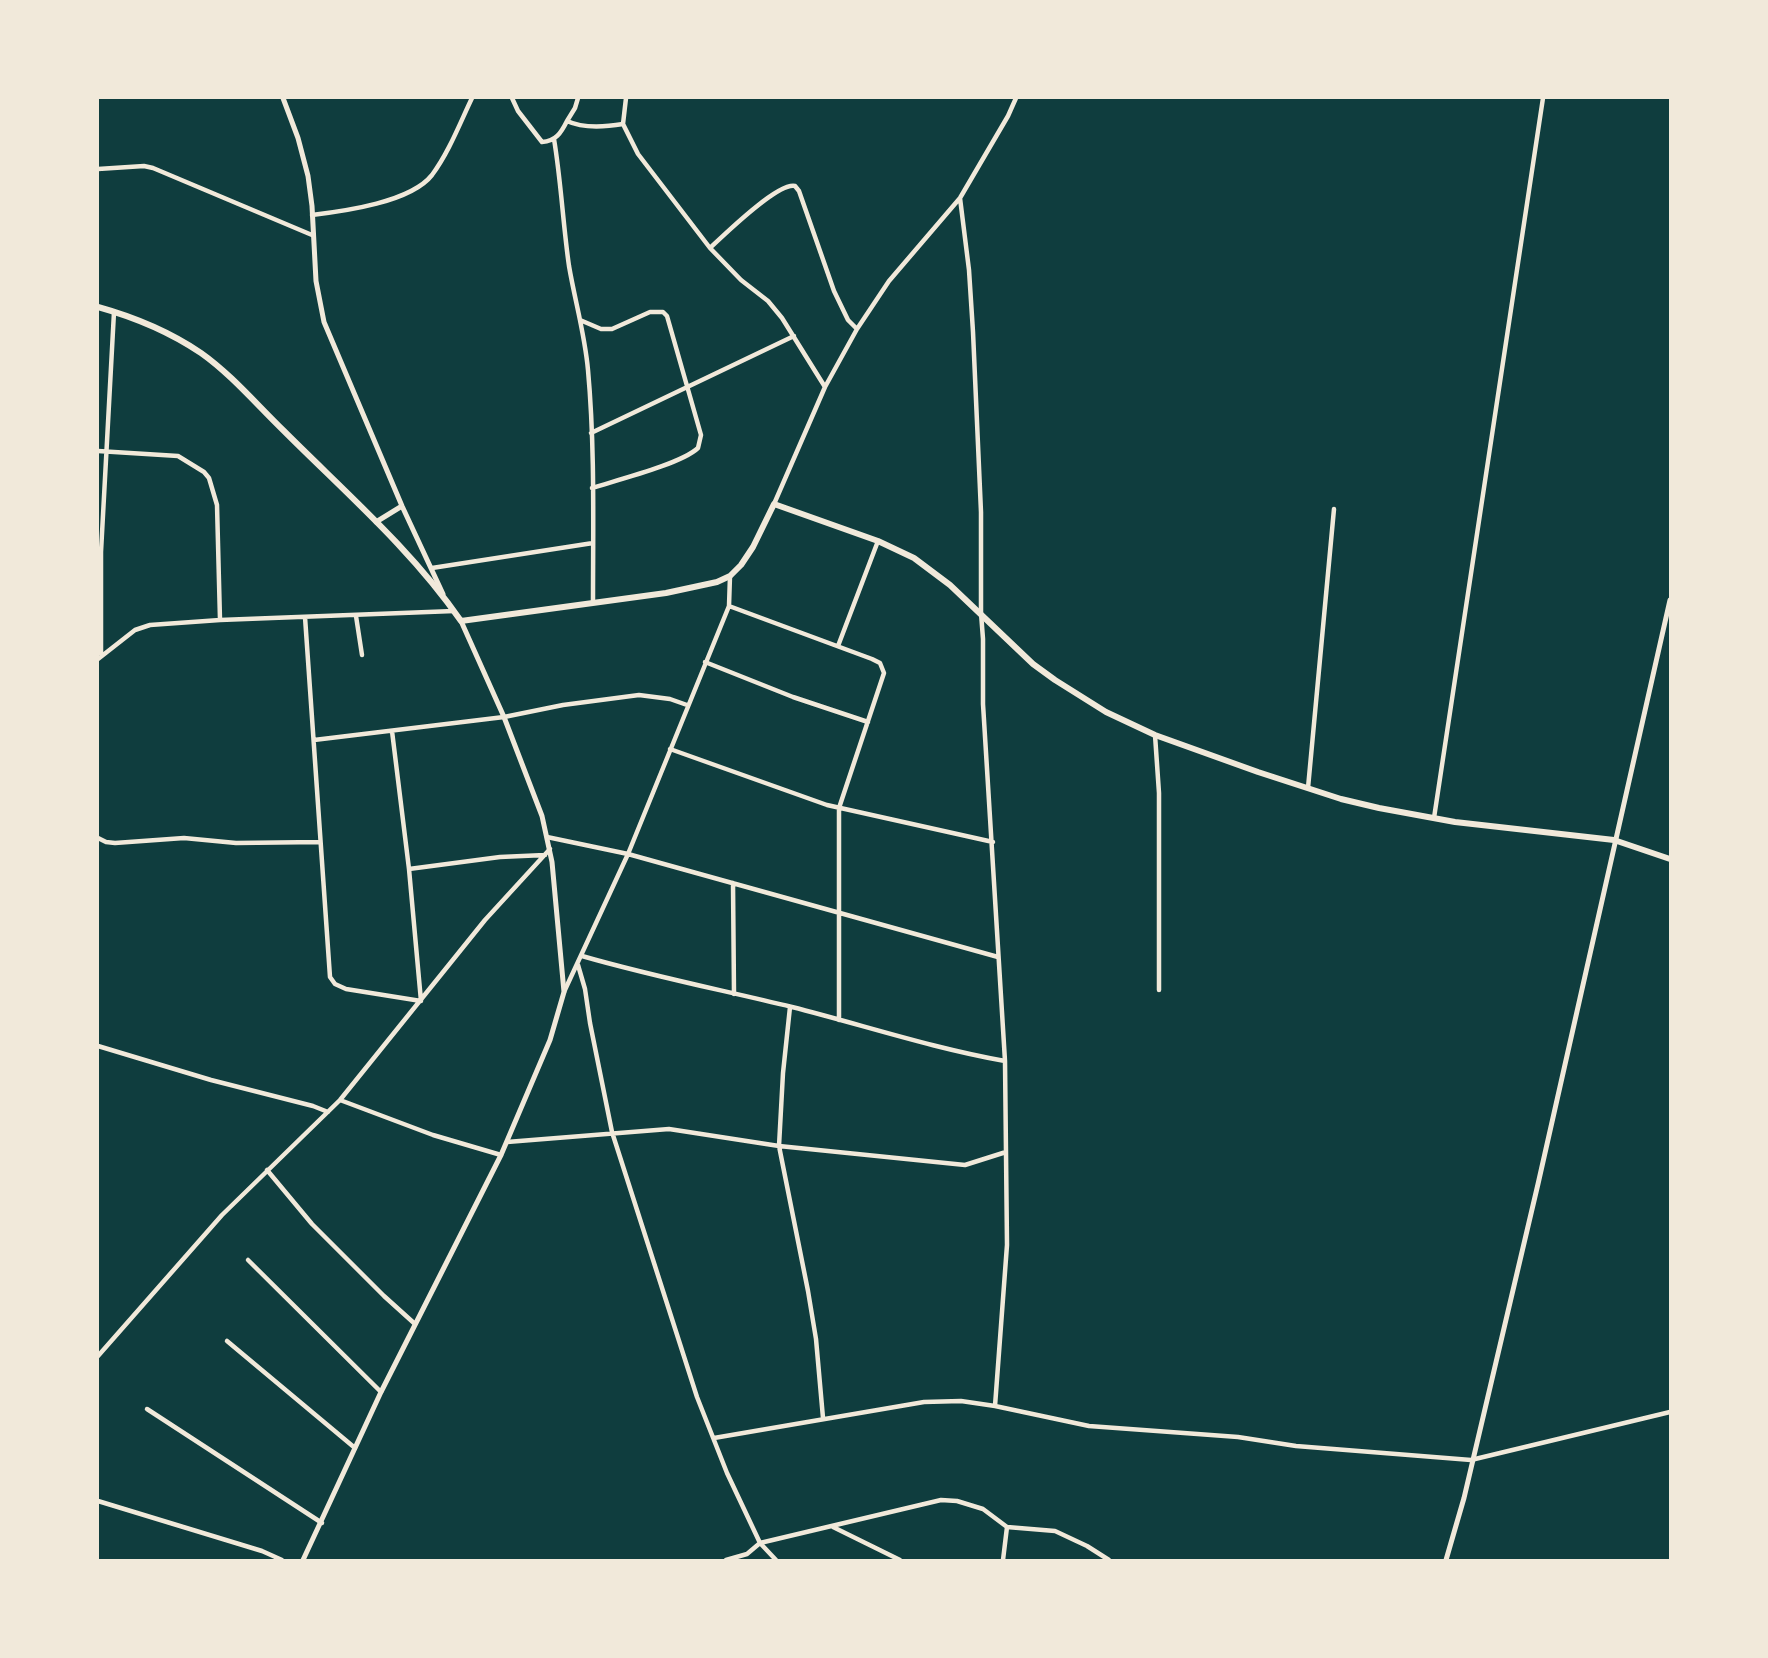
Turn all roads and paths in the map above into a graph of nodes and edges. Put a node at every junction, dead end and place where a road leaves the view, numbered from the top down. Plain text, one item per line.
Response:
1 (283, 98) edge
2 (472, 98) edge
3 (512, 98) edge
4 (578, 98) edge
5 (626, 98) edge
6 (1016, 98) edge
7 (1543, 98) edge
8 (567, 121) junction
9 (623, 124) junction
10 (554, 139) junction
11 (98, 169) edge
12 (960, 198) junction
13 (312, 215) junction
14 (312, 235) junction
15 (710, 248) junction
16 (98, 307) edge
17 (114, 312) junction
18 (580, 320) junction
19 (857, 329) junction
20 (794, 336) junction
21 (688, 387) junction
22 (825, 387) junction
23 (591, 433) junction
24 (98, 451) edge
25 (106, 452) junction
26 (592, 488) junction
27 (774, 504) junction
28 (402, 506) junction
29 (1334, 509) dead end
30 (376, 522) junction
31 (878, 541) junction
32 (593, 543) junction
33 (432, 568) junction
34 (730, 576) junction
35 (444, 598) junction
36 (1671, 600) edge
37 (593, 603) junction
38 (729, 606) junction
39 (454, 611) junction
40 (981, 613) junction
41 (356, 616) junction
42 (304, 617) junction
43 (220, 620) junction
44 (461, 621) junction
45 (838, 646) junction
46 (363, 655) dead end
47 (100, 657) edge
48 (705, 662) junction
49 (687, 705) junction
50 (504, 717) junction
51 (868, 722) junction
52 (392, 731) junction
53 (1155, 735) junction
54 (314, 740) junction
55 (670, 749) junction
56 (1308, 788) junction
57 (839, 808) junction
58 (1434, 819) junction
59 (548, 837) junction
60 (98, 838) edge
61 (1614, 840) junction
62 (320, 842) junction
63 (993, 842) junction
64 (550, 849) junction
65 (628, 854) junction
66 (545, 855) junction
67 (1671, 859) edge
68 (409, 869) junction
69 (733, 883) junction
70 (838, 912) junction
71 (582, 956) junction
72 (998, 957) junction
73 (578, 965) junction
74 (1159, 990) dead end
75 (564, 992) junction
76 (734, 994) junction
77 (421, 1001) junction
78 (790, 1007) junction
79 (839, 1020) junction
80 (98, 1046) edge
81 (1005, 1061) junction
82 (340, 1100) junction
83 (328, 1112) junction
84 (612, 1132) junction
85 (507, 1142) junction
86 (779, 1146) junction
87 (1006, 1152) junction
88 (501, 1155) junction
89 (267, 1170) junction
90 (248, 1260) dead end
91 (415, 1324) junction
92 (227, 1341) dead end
93 (98, 1356) edge
94 (381, 1392) junction
95 (995, 1406) junction
96 (147, 1409) dead end
97 (1671, 1412) edge
98 (823, 1418) junction
99 (714, 1438) junction
100 (355, 1448) junction
101 (1471, 1460) junction
102 (98, 1501) edge
103 (322, 1523) junction
104 (833, 1527) junction
105 (1007, 1527) junction
106 (760, 1543) junction
107 (282, 1560) edge
108 (303, 1560) edge
109 (726, 1560) edge
110 (776, 1560) edge
111 (900, 1560) edge
112 (1003, 1560) edge
113 (1108, 1560) edge
114 (1446, 1560) edge

1 - 13 street
2 - 13 street
3 - 10 street
4 - 8 street
5 - 9 street
6 - 12 street
7 - 58 street
8 - 9 street
8 - 10 street
9 - 15 street
10 - 18 street
11 - 14 street
12 - 19 street
12 - 40 street
13 - 14 street
14 - 28 street
15 - 19 street
15 - 20 street
16 - 17 main road
17 - 25 street
17 - 30 main road
18 - 21 street
18 - 23 street
19 - 22 street
20 - 21 street
20 - 22 street
21 - 23 street
21 - 26 street
22 - 27 street
23 - 26 street
24 - 25 street
25 - 43 street
25 - 47 street
26 - 32 street
27 - 31 main road
27 - 34 main road
28 - 30 street
28 - 33 street
29 - 56 street
30 - 35 main road
31 - 40 main road
31 - 45 street
32 - 33 street
32 - 37 street
33 - 35 street
34 - 37 main road
34 - 38 street
35 - 39 main road
36 - 61 street
37 - 44 main road
38 - 45 street
38 - 48 street
39 - 41 street
39 - 44 main road
40 - 53 main road
40 - 63 street
41 - 42 street
41 - 46 street
42 - 43 street
42 - 54 street
43 - 47 street
44 - 50 street
45 - 51 street
48 - 49 street
48 - 51 street
49 - 50 street
49 - 55 street
50 - 52 street
50 - 59 street
51 - 57 street
52 - 54 street
52 - 68 street
53 - 56 main road
53 - 74 street
54 - 62 street
55 - 57 street
55 - 65 street
56 - 58 main road
57 - 63 street
57 - 70 street
58 - 61 main road
59 - 64 street
59 - 65 street
60 - 62 street
61 - 67 main road
61 - 101 street
62 - 77 street
63 - 72 street
64 - 66 street
64 - 75 street
65 - 69 street
65 - 71 street
66 - 68 street
66 - 77 street
68 - 77 street
69 - 70 street
69 - 76 street
70 - 72 street
70 - 79 street
71 - 73 street
71 - 76 street
72 - 81 street
73 - 75 street
73 - 84 street
75 - 85 street
76 - 78 street
77 - 82 street
78 - 79 street
78 - 86 street
79 - 81 street
80 - 83 street
81 - 87 street
82 - 83 street
82 - 88 street
83 - 89 street
84 - 85 street
84 - 86 street
84 - 99 street
85 - 88 street
86 - 87 street
86 - 98 street
87 - 95 street
88 - 91 street
89 - 91 street
89 - 93 street
90 - 94 street
91 - 94 street
92 - 100 street
94 - 100 street
95 - 98 street
95 - 101 street
96 - 103 street
97 - 101 street
98 - 99 street
99 - 106 street
100 - 103 street
101 - 114 street
102 - 107 street
103 - 108 street
104 - 105 street
104 - 106 street
104 - 111 street
105 - 112 street
105 - 113 street
106 - 109 street
106 - 110 street

